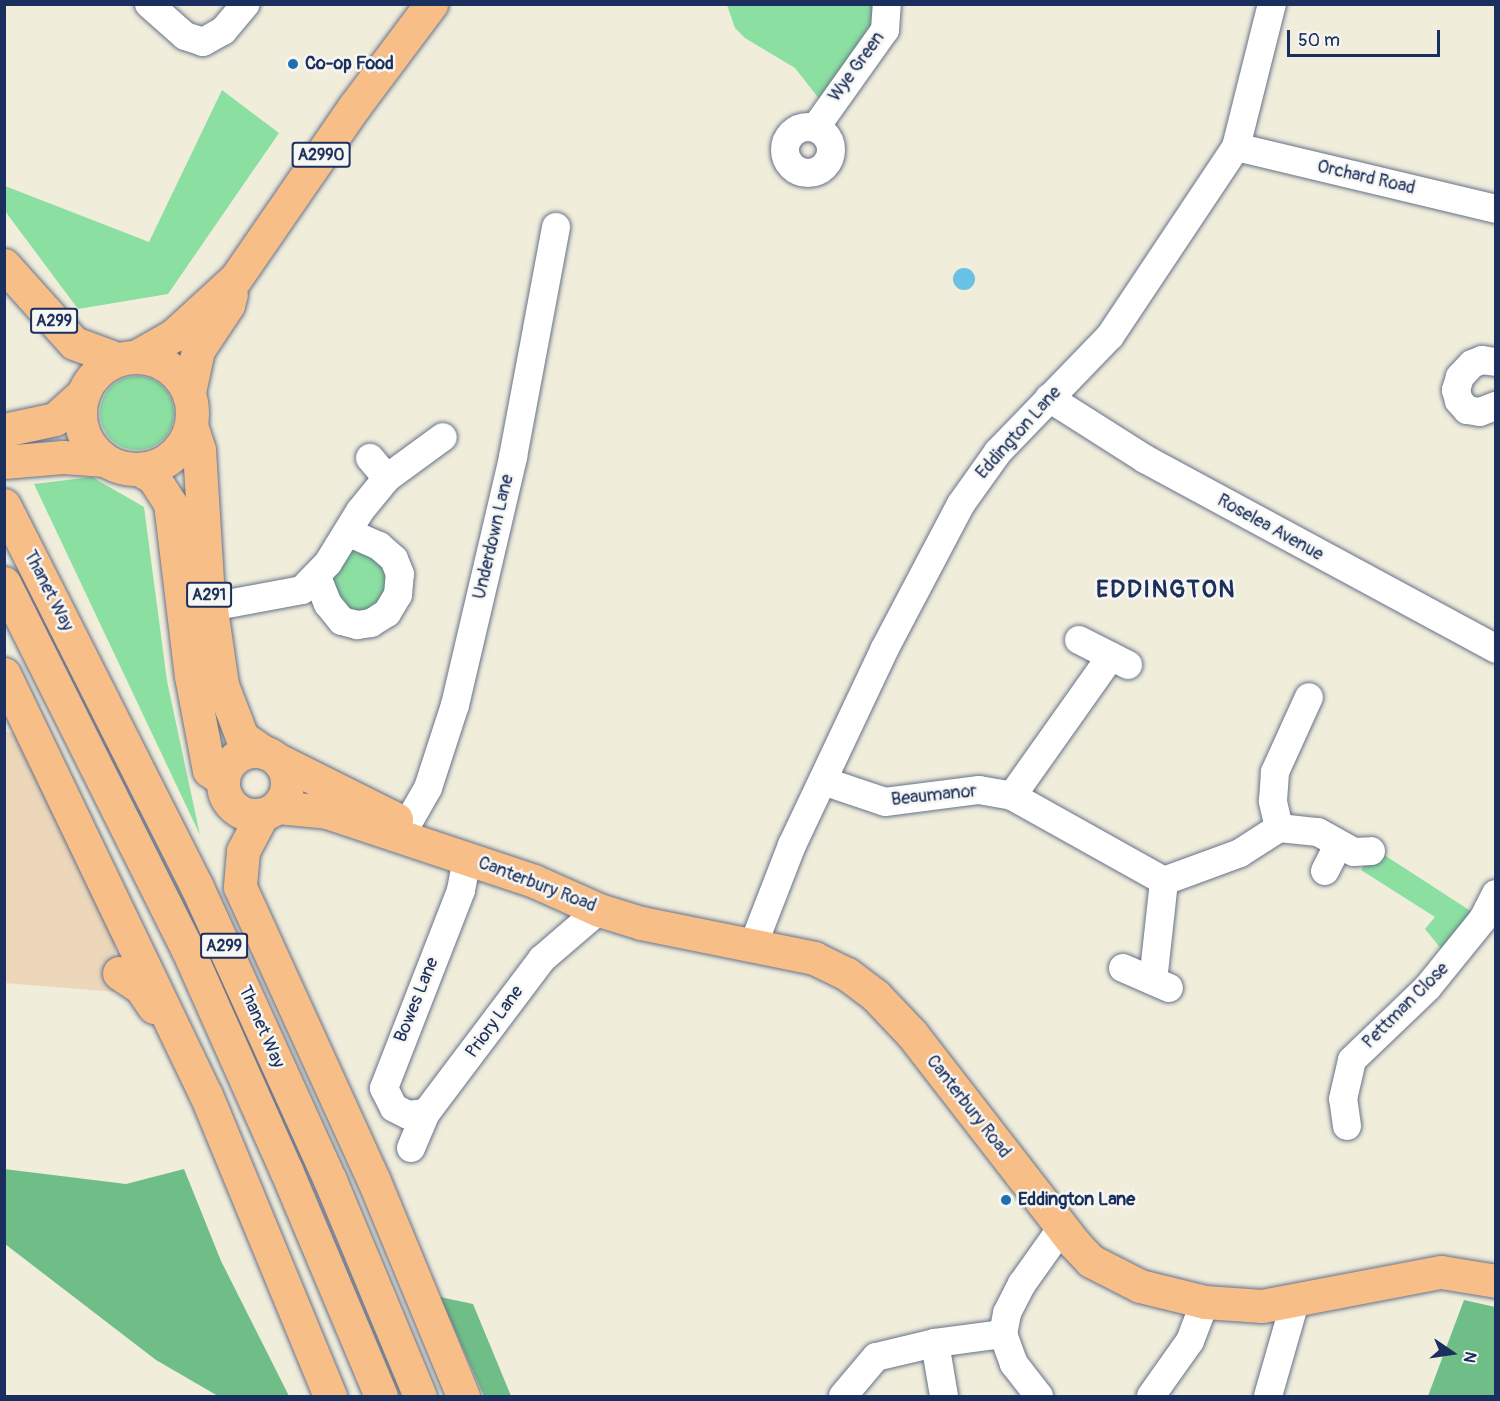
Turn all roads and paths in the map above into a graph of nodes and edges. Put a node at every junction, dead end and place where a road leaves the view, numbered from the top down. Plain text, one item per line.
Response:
1 (148, 4) edge
2 (246, 4) edge
3 (430, 4) edge
4 (887, 4) edge
5 (1272, 4) edge
6 (816, 127) dead end
7 (1236, 147) junction
8 (1496, 209) edge
9 (556, 227) dead end
10 (4, 265) edge
11 (236, 278) junction
12 (1494, 355) edge
13 (127, 358) junction
14 (189, 392) junction
15 (83, 394) junction
16 (1049, 398) junction
17 (1496, 406) edge
18 (191, 425) junction
19 (14, 429) edge
20 (443, 437) dead end
21 (105, 460) junction
22 (15, 461) edge
23 (138, 469) junction
24 (4, 505) edge
25 (348, 532) junction
26 (317, 577) junction
27 (4, 583) edge
28 (211, 607) junction
29 (1079, 640) dead end
30 (1496, 649) edge
31 (4, 674) edge
32 (1311, 698) dead end
33 (270, 756) junction
34 (223, 780) junction
35 (823, 781) junction
36 (1012, 796) junction
37 (270, 811) junction
38 (1280, 828) junction
39 (403, 831) junction
40 (1338, 845) junction
41 (1371, 850) dead end
42 (467, 858) junction
43 (1324, 870) dead end
44 (1164, 881) junction
45 (1496, 894) edge
46 (599, 910) junction
47 (753, 943) junction
48 (1123, 968) dead end
49 (119, 973) dead end
50 (186, 1053) junction
51 (426, 1113) junction
52 (1347, 1126) dead end
53 (411, 1148) dead end
54 (1061, 1229) junction
55 (1496, 1281) edge
56 (1205, 1302) junction
57 (1295, 1302) junction
58 (1003, 1334) junction
59 (934, 1343) junction
60 (330, 1396) edge
61 (381, 1396) edge
62 (420, 1396) edge
63 (463, 1396) edge
64 (843, 1396) edge
65 (944, 1396) edge
66 (1039, 1396) edge
67 (1151, 1396) edge
68 (1268, 1396) edge

1 - 2 street
3 - 11 main road, A2990
4 - 6 street, Wye Green
5 - 7 street, Eddington Lane
7 - 8 street, Orchard Road
7 - 16 street, Eddington Lane
9 - 39 street, Underdown Lane
10 - 13 main road, A299
11 - 13 main road, A2990
11 - 14 main road, A2990
12 - 17 street
13 - 14 main road
13 - 15 main road
14 - 18 main road
15 - 19 main road
15 - 21 main road
16 - 30 street, Roselea Avenue
16 - 35 street, Eddington Lane
18 - 23 main road
18 - 28 main road, A291
20 - 25 street
21 - 22 main road
21 - 23 main road
23 - 34 main road, A291
24 - 62 main road, Thanet Way / A299
25 - 26 street
25 - 26 street
26 - 28 street
27 - 61 main road, Thanet Way / A299
28 - 33 main road, A291
29 - 36 street
31 - 50 main road
32 - 38 street
33 - 34 main road
33 - 37 main road
33 - 39 main road, Canterbury Road
34 - 37 main road, A291
35 - 36 street, Beaumanor
35 - 47 street, Eddington Lane
36 - 44 street, Beaumanor
37 - 39 main road, Canterbury Road
37 - 63 main road, A299
38 - 40 street
38 - 44 street
39 - 42 main road, Canterbury Road
40 - 41 street
40 - 43 street
42 - 46 main road, Canterbury Road
42 - 51 street, Bowes Lane
44 - 48 street
45 - 52 street, Pettman Close
46 - 47 main road, Canterbury Road
46 - 51 street, Priory Lane
47 - 54 main road, Canterbury Road
49 - 50 main road
50 - 60 main road
51 - 53 street, Priory Lane
54 - 56 main road, Canterbury Road
54 - 58 street
55 - 57 main road, Canterbury Road
56 - 57 main road, Canterbury Road
56 - 67 street
57 - 68 street
58 - 59 street
58 - 66 street
59 - 64 street
59 - 65 street

